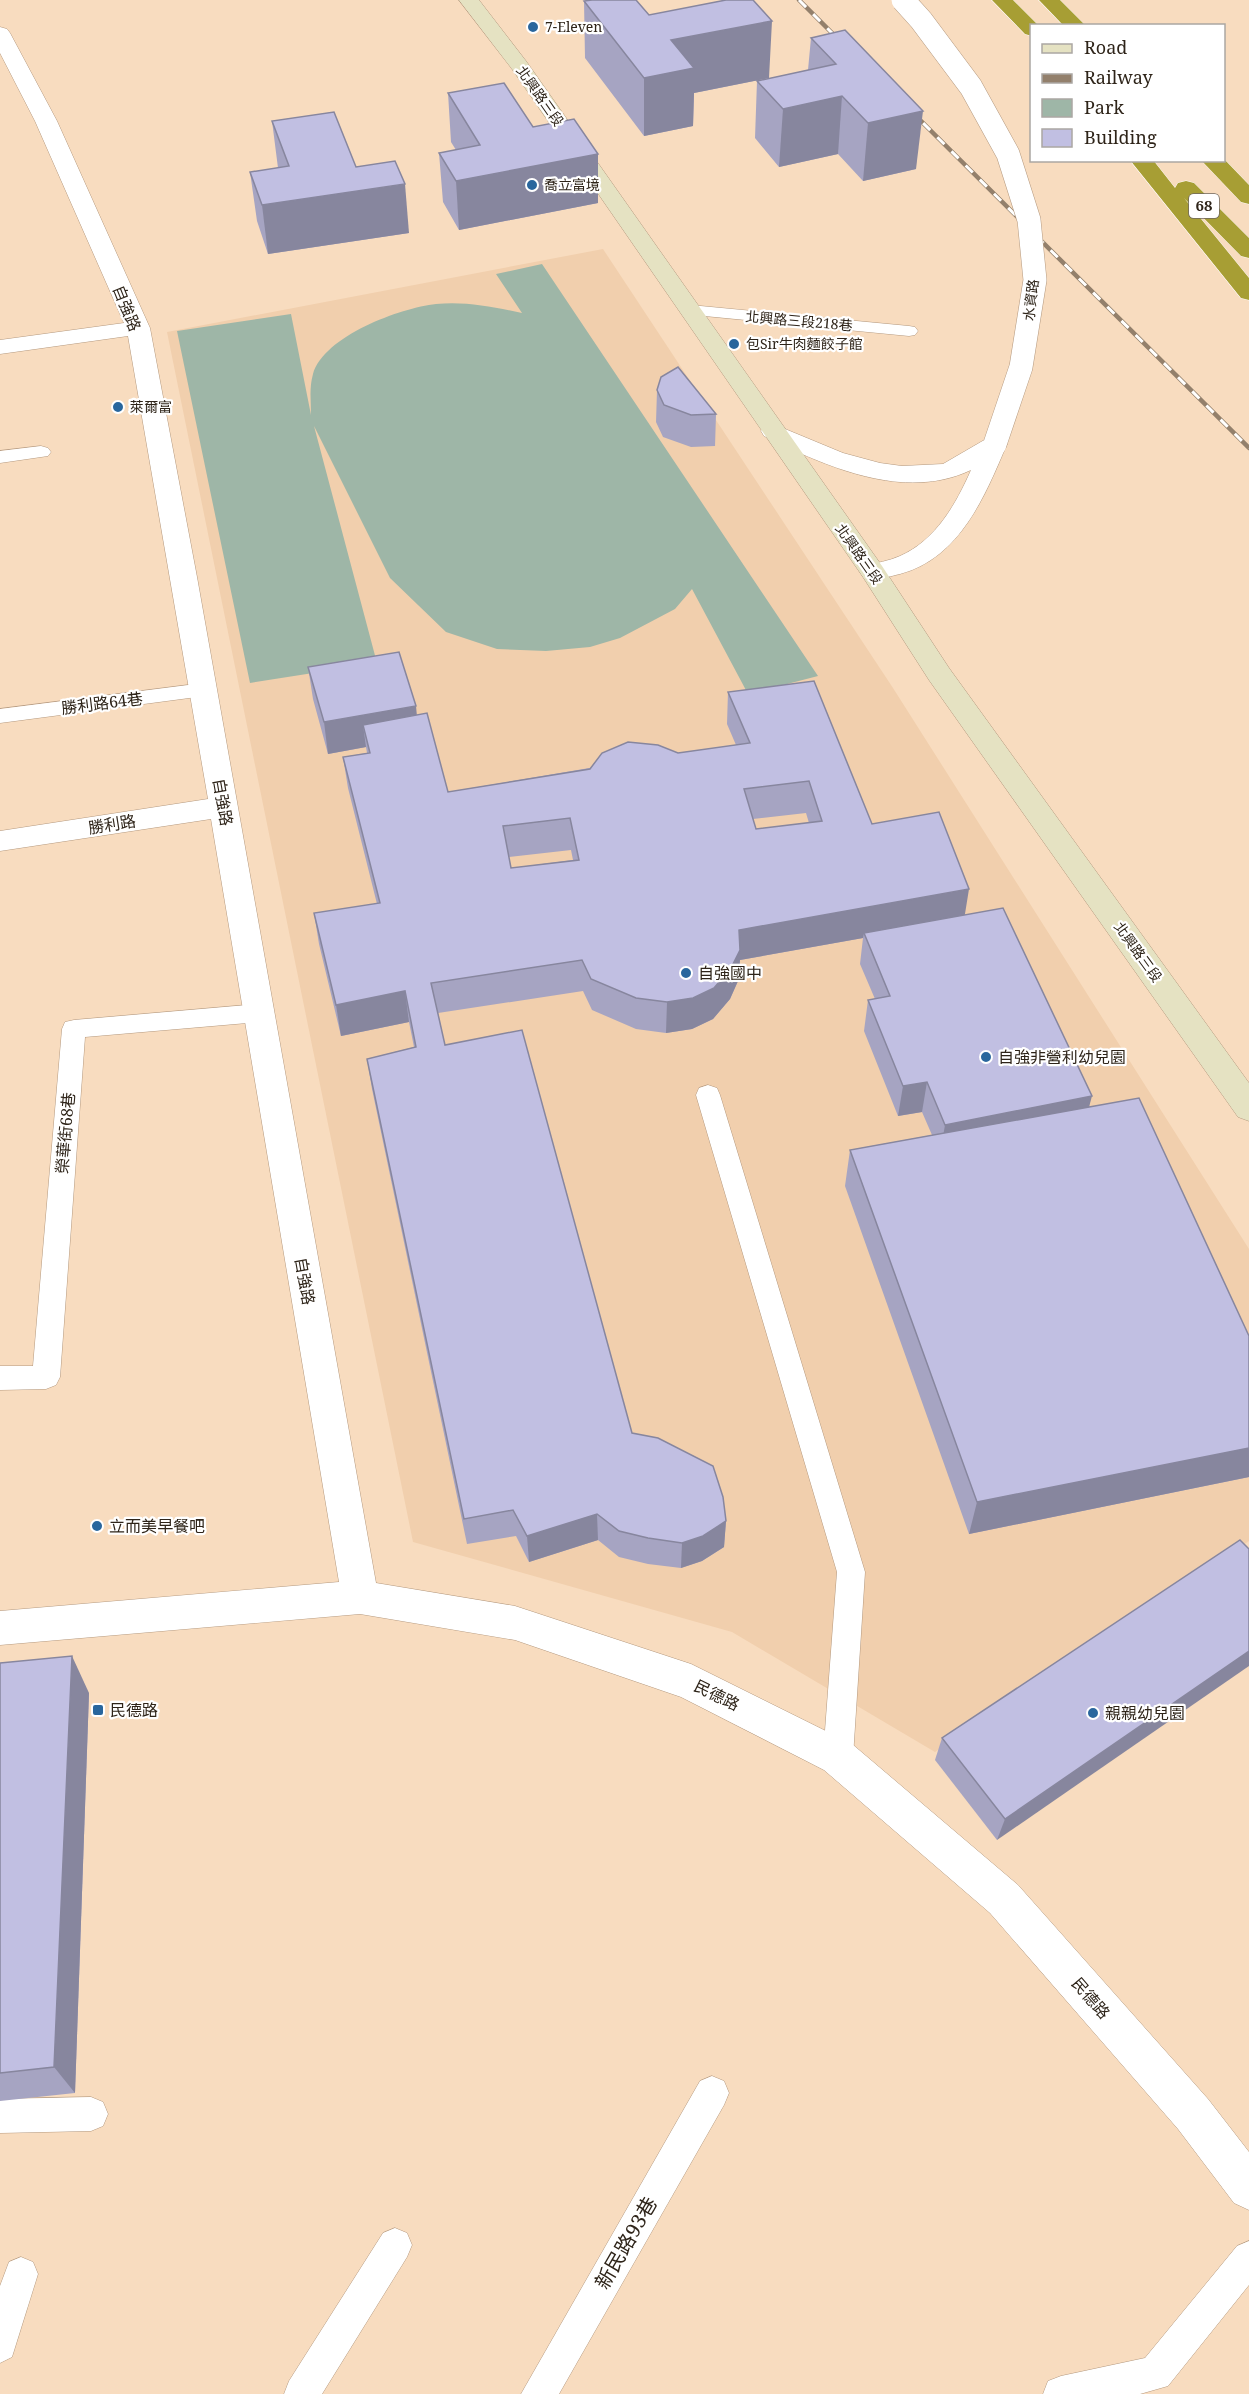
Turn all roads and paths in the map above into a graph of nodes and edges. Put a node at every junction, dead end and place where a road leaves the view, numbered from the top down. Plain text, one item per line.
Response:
1 (469, 0) edge
2 (903, 0) edge
3 (1002, 0) edge
4 (1049, 0) edge
5 (1074, 24) edge
6 (1030, 28) edge
7 (0, 33) edge
8 (1225, 154) edge
9 (1143, 162) edge
10 (1162, 162) edge
11 (1214, 162) edge
12 (1249, 174) edge
13 (1249, 197) edge
14 (1249, 252) edge
15 (1249, 293) edge
16 (690, 310) junction
17 (138, 328) junction
18 (909, 331) dead end
19 (0, 347) edge
20 (773, 431) junction
21 (995, 444) junction
22 (41, 452) dead end
23 (0, 457) edge
24 (873, 572) junction
25 (204, 690) junction
26 (0, 716) edge
27 (224, 807) junction
28 (0, 841) edge
29 (259, 1013) junction
30 (708, 1095) dead end
31 (1249, 1108) edge
32 (0, 1378) edge
33 (360, 1597) junction
34 (0, 1628) edge
35 (838, 1757) junction
36 (712, 2093) dead end
37 (90, 2114) dead end
38 (0, 2116) edge
39 (1249, 2188) edge
40 (395, 2245) dead end
41 (1249, 2258) edge
42 (21, 2274) dead end
43 (0, 2345) edge
44 (302, 2394) edge
45 (539, 2394) edge
46 (1061, 2394) edge

1 - 16 street, 北興路三段
2 - 21 street, 水資路, bridge
3 - 6 highway
4 - 5 highway
7 - 17 street, 自強路
8 - 12 highway
9 - 15 highway
10 - 14 highway, 68
11 - 13 highway, 68
16 - 18 lane, 北興路三段218巷
16 - 20 street, 北興路三段
17 - 19 street
17 - 25 street, 自強路
20 - 21 street
20 - 24 street, 北興路三段
21 - 24 street, 水資路
22 - 23 lane
24 - 31 street, 北興路三段
25 - 26 lane, 勝利路64巷
25 - 27 street, 自強路
27 - 28 street, 勝利路
27 - 29 street, 自強路
29 - 32 lane, 榮華街68巷
29 - 33 street, 自強路
30 - 35 lane
33 - 34 street, 民德路
33 - 35 street, 民德路
35 - 39 street, 民德路
36 - 45 lane, 新民路93巷
37 - 38 lane
40 - 44 lane
41 - 46 lane
42 - 43 lane

